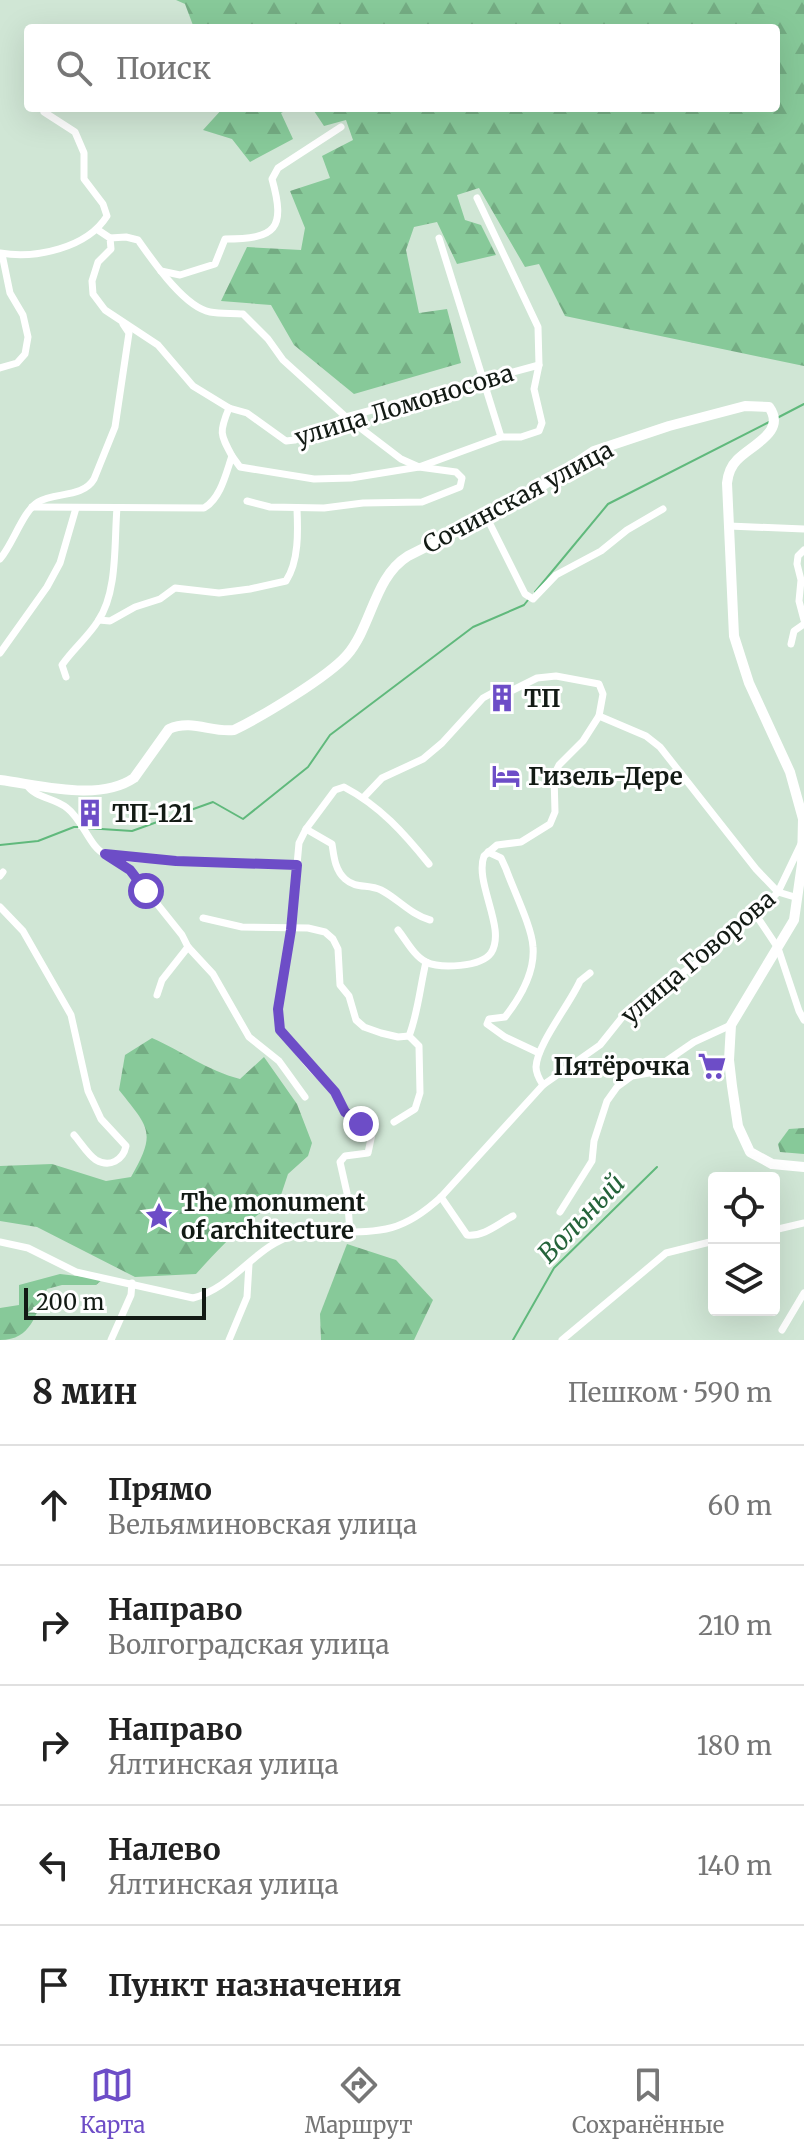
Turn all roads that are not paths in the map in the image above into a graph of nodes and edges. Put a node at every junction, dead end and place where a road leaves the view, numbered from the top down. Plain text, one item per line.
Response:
1 (44, 112) dead end
2 (341, 127) dead end
3 (477, 198) dead end
4 (98, 230) junction
5 (110, 238) junction
6 (439, 238) dead end
7 (1, 253) edge
8 (159, 271) junction
9 (122, 322) junction
10 (539, 365) junction
11 (0, 368) edge
12 (483, 380) junction
13 (228, 407) junction
14 (346, 417) junction
15 (501, 437) junction
16 (232, 456) junction
17 (419, 467) junction
18 (247, 501) dead end
19 (32, 507) junction
20 (76, 508) junction
21 (117, 508) junction
22 (297, 509) junction
23 (663, 509) dead end
24 (487, 518) junction
25 (729, 526) junction
26 (804, 529) edge
27 (804, 550) edge
28 (0, 559) edge
29 (99, 620) junction
30 (804, 622) edge
31 (791, 644) dead end
32 (0, 653) edge
33 (66, 677) dead end
34 (599, 716) junction
35 (0, 780) edge
36 (26, 784) junction
37 (364, 797) junction
38 (306, 829) junction
39 (803, 839) edge
40 (488, 852) junction
41 (105, 854) junction
42 (429, 864) dead end
43 (297, 865) junction
44 (778, 892) junction
45 (801, 892) edge
46 (0, 907) edge
47 (756, 915) junction
48 (800, 915) edge
49 (203, 918) dead end
50 (430, 920) dead end
51 (291, 930) junction
52 (398, 930) dead end
53 (188, 947) junction
54 (778, 948) junction
55 (426, 962) junction
56 (590, 973) dead end
57 (157, 995) dead end
58 (804, 1020) edge
59 (731, 1025) junction
60 (409, 1036) junction
61 (539, 1053) junction
62 (543, 1085) junction
63 (305, 1097) dead end
64 (394, 1122) dead end
65 (74, 1135) dead end
66 (804, 1167) edge
67 (441, 1197) junction
68 (560, 1212) dead end
69 (513, 1216) dead end
70 (804, 1223) edge
71 (780, 1229) edge
72 (350, 1232) junction
73 (0, 1242) edge
74 (708, 1242) edge
75 (249, 1264) junction
76 (132, 1283) junction
77 (804, 1293) edge
78 (782, 1330) dead end
79 (111, 1340) edge
80 (229, 1340) edge
81 (562, 1340) edge

1 - 4 street
2 - 8 street
3 - 10 street, улица Ломоносова
4 - 5 street
4 - 7 street
5 - 8 street
5 - 9 street, улица Ломоносова
6 - 12 street
7 - 11 street
8 - 14 street
9 - 13 street, улица Ломоносова
9 - 19 street
10 - 12 street, улица Ломоносова
10 - 15 street, улица Ломоносова
12 - 14 street, улица Ломоносова
12 - 15 street
13 - 14 street, улица Ломоносова
13 - 16 street
14 - 17 street
15 - 17 street
16 - 17 street
16 - 21 street
17 - 22 street
18 - 22 street
19 - 20 street
19 - 28 street
20 - 21 street
20 - 32 street
21 - 29 street
22 - 29 street
23 - 24 street
24 - 25 highway, Сочинская улица
24 - 36 highway, Сочинская улица
25 - 26 street
25 - 39 highway, Сочинская улица
27 - 30 street
29 - 33 street
30 - 31 street
34 - 37 street
34 - 40 street
34 - 44 street
35 - 36 highway, Сочинская улица
36 - 41 street
37 - 38 street
37 - 42 street
38 - 43 street
38 - 50 street
39 - 44 street, улица Говорова
39 - 45 highway, Сочинская улица
40 - 55 street
40 - 61 street
41 - 43 street
41 - 53 street
43 - 51 street
44 - 45 street
44 - 47 street, улица Говорова
45 - 48 highway, Сочинская улица
46 - 65 street
47 - 54 street
47 - 62 street, улица Говорова
48 - 54 highway, Сочинская улица
49 - 51 street
51 - 60 street
51 - 72 street
52 - 55 street
53 - 57 street
53 - 63 street
54 - 58 street
54 - 59 highway, Сочинская улица
55 - 60 street
56 - 61 street
59 - 66 highway, Сочинская улица
59 - 68 street
60 - 64 street
61 - 62 street
62 - 67 street, улица Говорова
67 - 69 street
67 - 72 street, улица Говорова
70 - 71 street
72 - 75 street, улица Говорова
73 - 76 street, улица Говорова
74 - 81 street
75 - 76 street, улица Говорова
75 - 80 street
76 - 79 street
77 - 78 street

